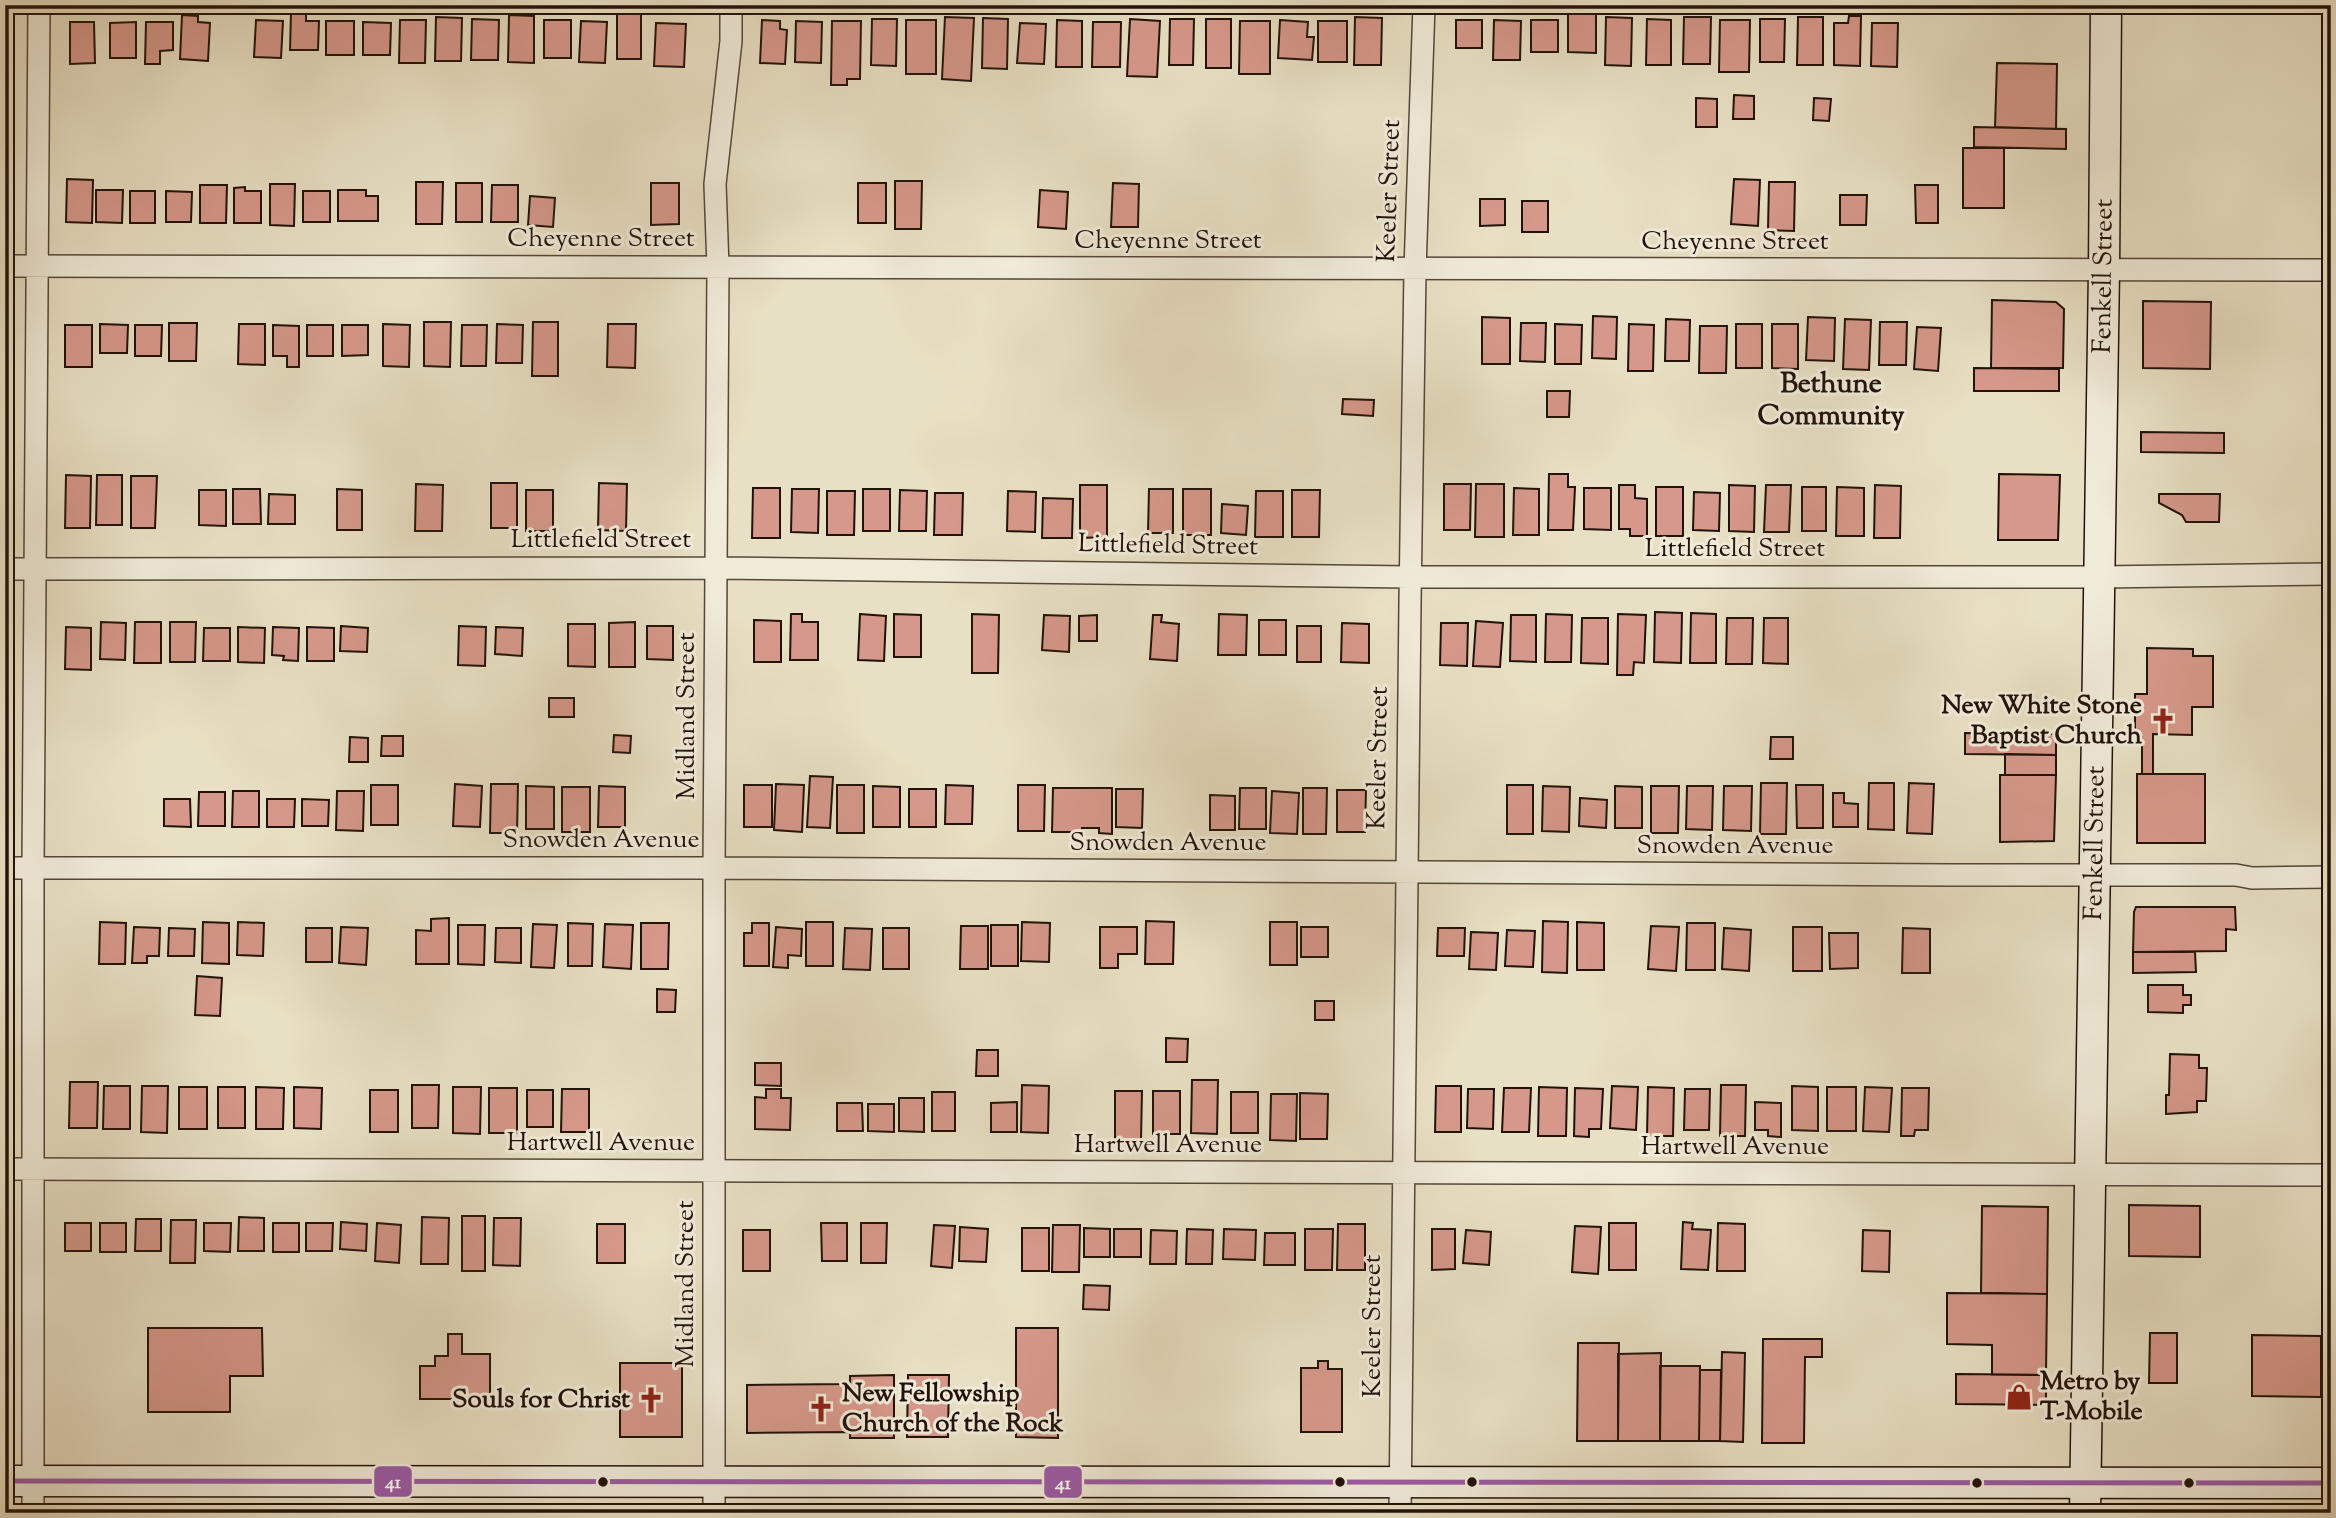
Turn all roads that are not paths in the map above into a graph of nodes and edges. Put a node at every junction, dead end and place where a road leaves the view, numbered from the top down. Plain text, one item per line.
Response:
1 (39, 5) edge
2 (730, 5) edge
3 (1424, 5) edge
4 (2106, 5) edge
5 (5, 266) edge
6 (36, 266) junction
7 (718, 267) junction
8 (1415, 270) junction
9 (2104, 270) junction
10 (2331, 270) edge
11 (716, 568) junction
12 (5, 569) edge
13 (36, 569) junction
14 (2331, 575) edge
15 (1410, 577) junction
16 (2099, 577) junction
17 (5, 868) edge
18 (33, 868) junction
19 (714, 868) junction
20 (1406, 872) junction
21 (2095, 874) junction
22 (2331, 877) edge
23 (34, 1169) junction
24 (5, 1170) edge
25 (714, 1171) junction
26 (1402, 1174) junction
27 (2090, 1175) junction
28 (2331, 1175) edge
29 (19, 1481) edge
30 (714, 1481) junction
31 (1400, 1481) junction
32 (2085, 1483) junction
33 (2331, 1483) edge
34 (33, 1513) edge
35 (714, 1513) edge
36 (1400, 1513) edge
37 (2085, 1513) edge

1 - 6 street
2 - 7 street, Midland Street
3 - 8 street, Keeler Street
4 - 9 street, Fenkell Street
5 - 6 street, Cheyenne Street
6 - 7 street, Cheyenne Street
6 - 13 street
7 - 8 street, Cheyenne Street
7 - 11 street, Midland Street
8 - 9 street, Cheyenne Street
8 - 15 street, Keeler Street
9 - 10 street, Cheyenne Street
9 - 16 street, Fenkell Street
11 - 13 street, Littlefield Street
11 - 15 street, Littlefield Street
11 - 19 street, Midland Street
12 - 13 street, Littlefield Street
13 - 18 street
14 - 16 street, Littlefield Street
15 - 16 street, Littlefield Street
15 - 20 street, Keeler Street
16 - 21 street, Fenkell Street
17 - 18 street, Snowden Avenue
18 - 19 street, Snowden Avenue
18 - 23 street
19 - 20 street, Snowden Avenue
19 - 25 street, Midland Street
20 - 21 street, Snowden Avenue
20 - 26 street, Keeler Street
21 - 22 street, Snowden Avenue
21 - 27 street, Fenkell Street
23 - 24 street, Hartwell Avenue
23 - 25 street, Hartwell Avenue
23 - 29 street
25 - 26 street, Hartwell Avenue
25 - 30 street, Midland Street
26 - 27 street, Hartwell Avenue
26 - 31 street, Keeler Street
27 - 28 street, Hartwell Avenue
27 - 32 street, Fenkell Street
29 - 30 street
29 - 34 street
30 - 31 street
30 - 35 street, Midland Street
31 - 32 street
31 - 36 street, Keeler Street
32 - 33 street
32 - 37 street, Fenkell Street

